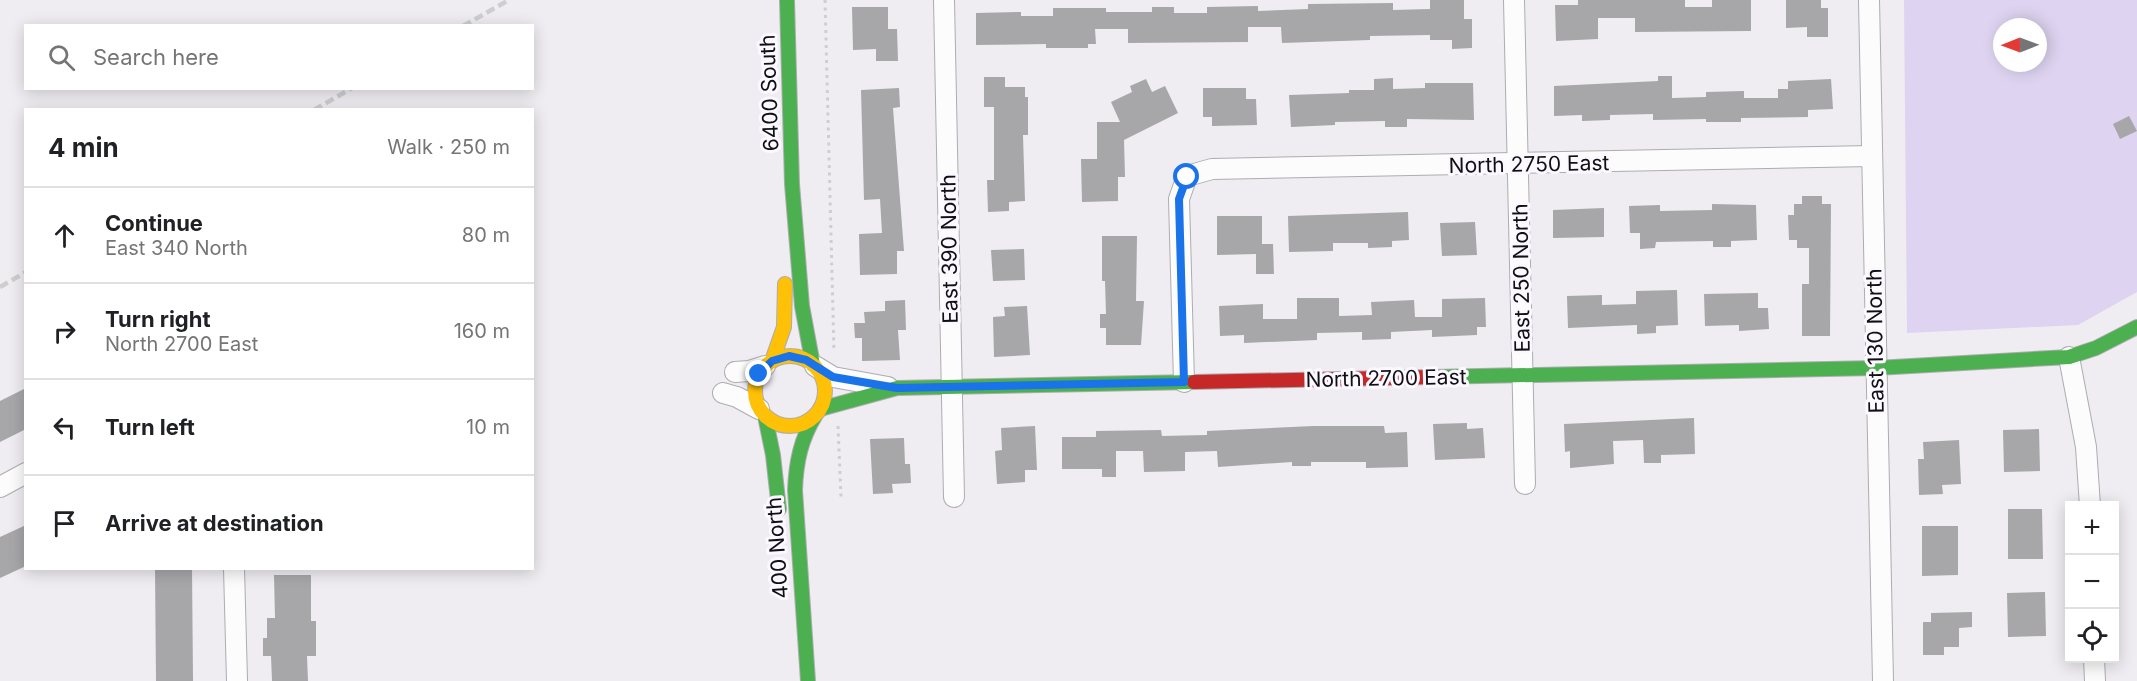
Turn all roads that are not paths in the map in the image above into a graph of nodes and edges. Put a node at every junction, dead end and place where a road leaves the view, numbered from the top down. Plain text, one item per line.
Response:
1 (787, 0) edge
2 (944, 0) edge
3 (1514, 0) edge
4 (1869, 0) edge
5 (1872, 156) junction
6 (1519, 164) junction
7 (792, 184) junction
8 (2137, 327) edge
9 (2069, 357) junction
10 (769, 364) junction
11 (814, 366) junction
12 (1876, 368) junction
13 (735, 372) dead end
14 (1522, 376) junction
15 (1184, 382) junction
16 (951, 387) junction
17 (897, 388) junction
18 (723, 393) dead end
19 (762, 413) junction
20 (817, 413) junction
21 (24, 474) edge
22 (1525, 484) dead end
23 (0, 487) edge
24 (954, 497) dead end
25 (2090, 501) edge
26 (780, 527) dead end
27 (234, 570) edge
28 (2094, 663) edge
29 (237, 681) edge
30 (808, 681) edge
31 (1883, 681) edge
32 (2095, 681) edge

1 - 7 street, 6400 South
2 - 16 street, East 390 North
3 - 6 street, East 250 North
4 - 5 street, East 130 North
5 - 6 street, North 2750 East
5 - 12 street, East 130 North
6 - 14 street, East 250 North
6 - 15 street, North 2750 East
7 - 10 street, 6400 South
7 - 11 street, 6400 South
8 - 9 street, North 2700 East
9 - 12 street, North 2700 East
9 - 25 street
10 - 11 street
10 - 13 street
10 - 19 street
11 - 17 street, North 2700 East
11 - 20 street
12 - 14 street, North 2700 East
12 - 31 street, East 130 North
14 - 15 street, North 2700 East
14 - 22 street, East 250 North
15 - 16 street, North 2700 East
16 - 17 street, North 2700 East
16 - 24 street, East 390 North
17 - 20 street, North 2700 East
18 - 19 street
19 - 20 street
19 - 26 street, 400 North
20 - 30 street, 400 North
21 - 23 street
27 - 29 street
28 - 32 street

